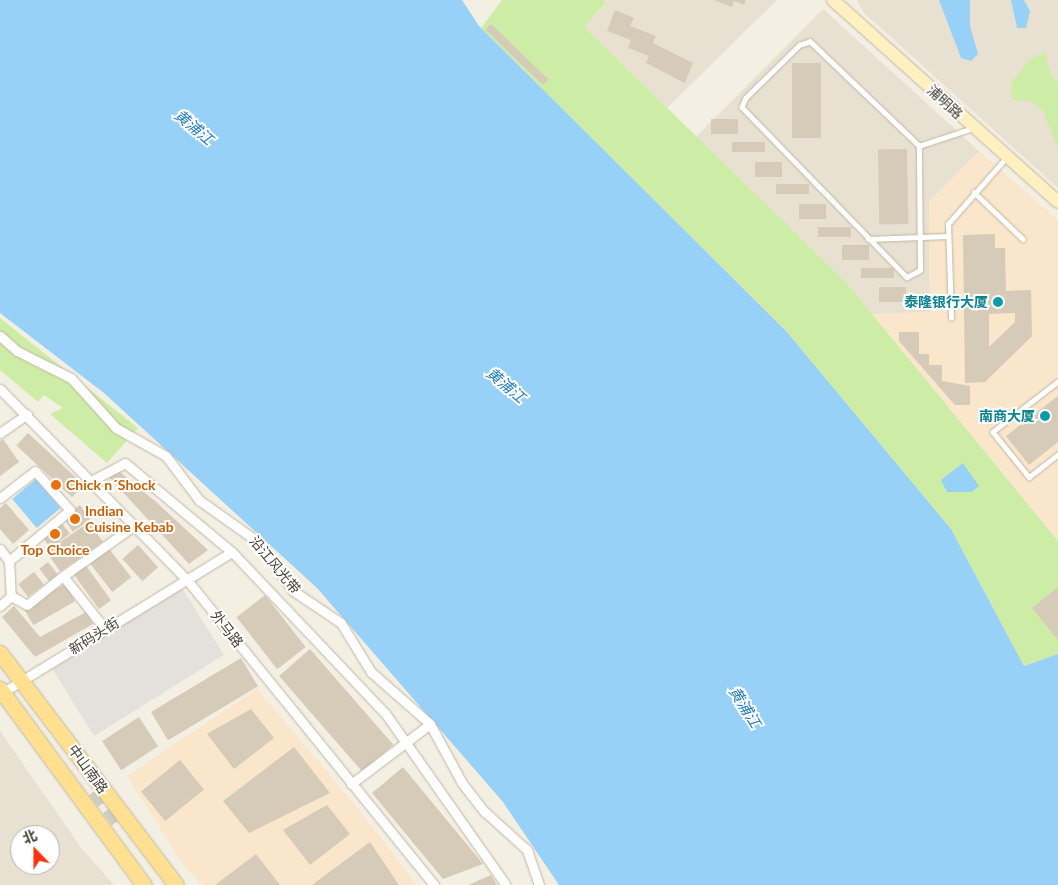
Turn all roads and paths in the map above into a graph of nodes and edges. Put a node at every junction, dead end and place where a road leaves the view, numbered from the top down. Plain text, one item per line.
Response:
1 (833, 0) edge
2 (974, 128) junction
3 (919, 146) junction
4 (1007, 157) junction
5 (974, 192) junction
6 (1058, 202) edge
7 (948, 236) junction
8 (920, 237) junction
9 (868, 239) junction
10 (1023, 239) dead end
11 (951, 318) dead end
12 (0, 336) edge
13 (1058, 382) edge
14 (0, 389) edge
15 (27, 414) junction
16 (0, 433) edge
17 (1058, 454) edge
18 (92, 481) junction
19 (0, 498) edge
20 (136, 525) junction
21 (0, 550) edge
22 (232, 552) junction
23 (10, 561) junction
24 (63, 576) junction
25 (188, 581) junction
26 (11, 596) junction
27 (0, 606) edge
28 (105, 628) junction
29 (0, 653) edge
30 (23, 681) junction
31 (1, 692) edge
32 (430, 724) junction
33 (408, 744) junction
34 (351, 784) junction
35 (144, 885) edge
36 (176, 885) edge
37 (434, 885) edge
38 (506, 885) edge
39 (539, 885) edge

1 - 2 main road, 浦明路
2 - 3 lane
2 - 4 main road, 浦明路
3 - 8 lane
3 - 9 lane
4 - 5 lane
4 - 6 main road, 浦明路
5 - 7 lane
5 - 10 lane
7 - 8 lane
7 - 11 lane
8 - 9 lane
8 - 9 lane
12 - 32 street, 沿江风光带
13 - 17 lane
14 - 15 street, 外马路
15 - 16 street
15 - 18 street, 外马路
18 - 20 street, 外马路
18 - 22 street
19 - 23 street
20 - 24 street
20 - 25 street, 外马路
21 - 23 street
22 - 25 street, 新码头街
22 - 33 street
23 - 26 street
24 - 26 street
24 - 28 street
25 - 28 street, 新码头街
25 - 34 street, 外马路
26 - 27 street
28 - 30 street, 新码头街
29 - 30 main road, 中山南路
30 - 31 street, 新码头街
30 - 36 main road, 中山南路
31 - 35 main road, 中山南路
32 - 33 street
32 - 39 street, 沿江风光带
33 - 34 street
33 - 38 street
34 - 37 street, 外马路

